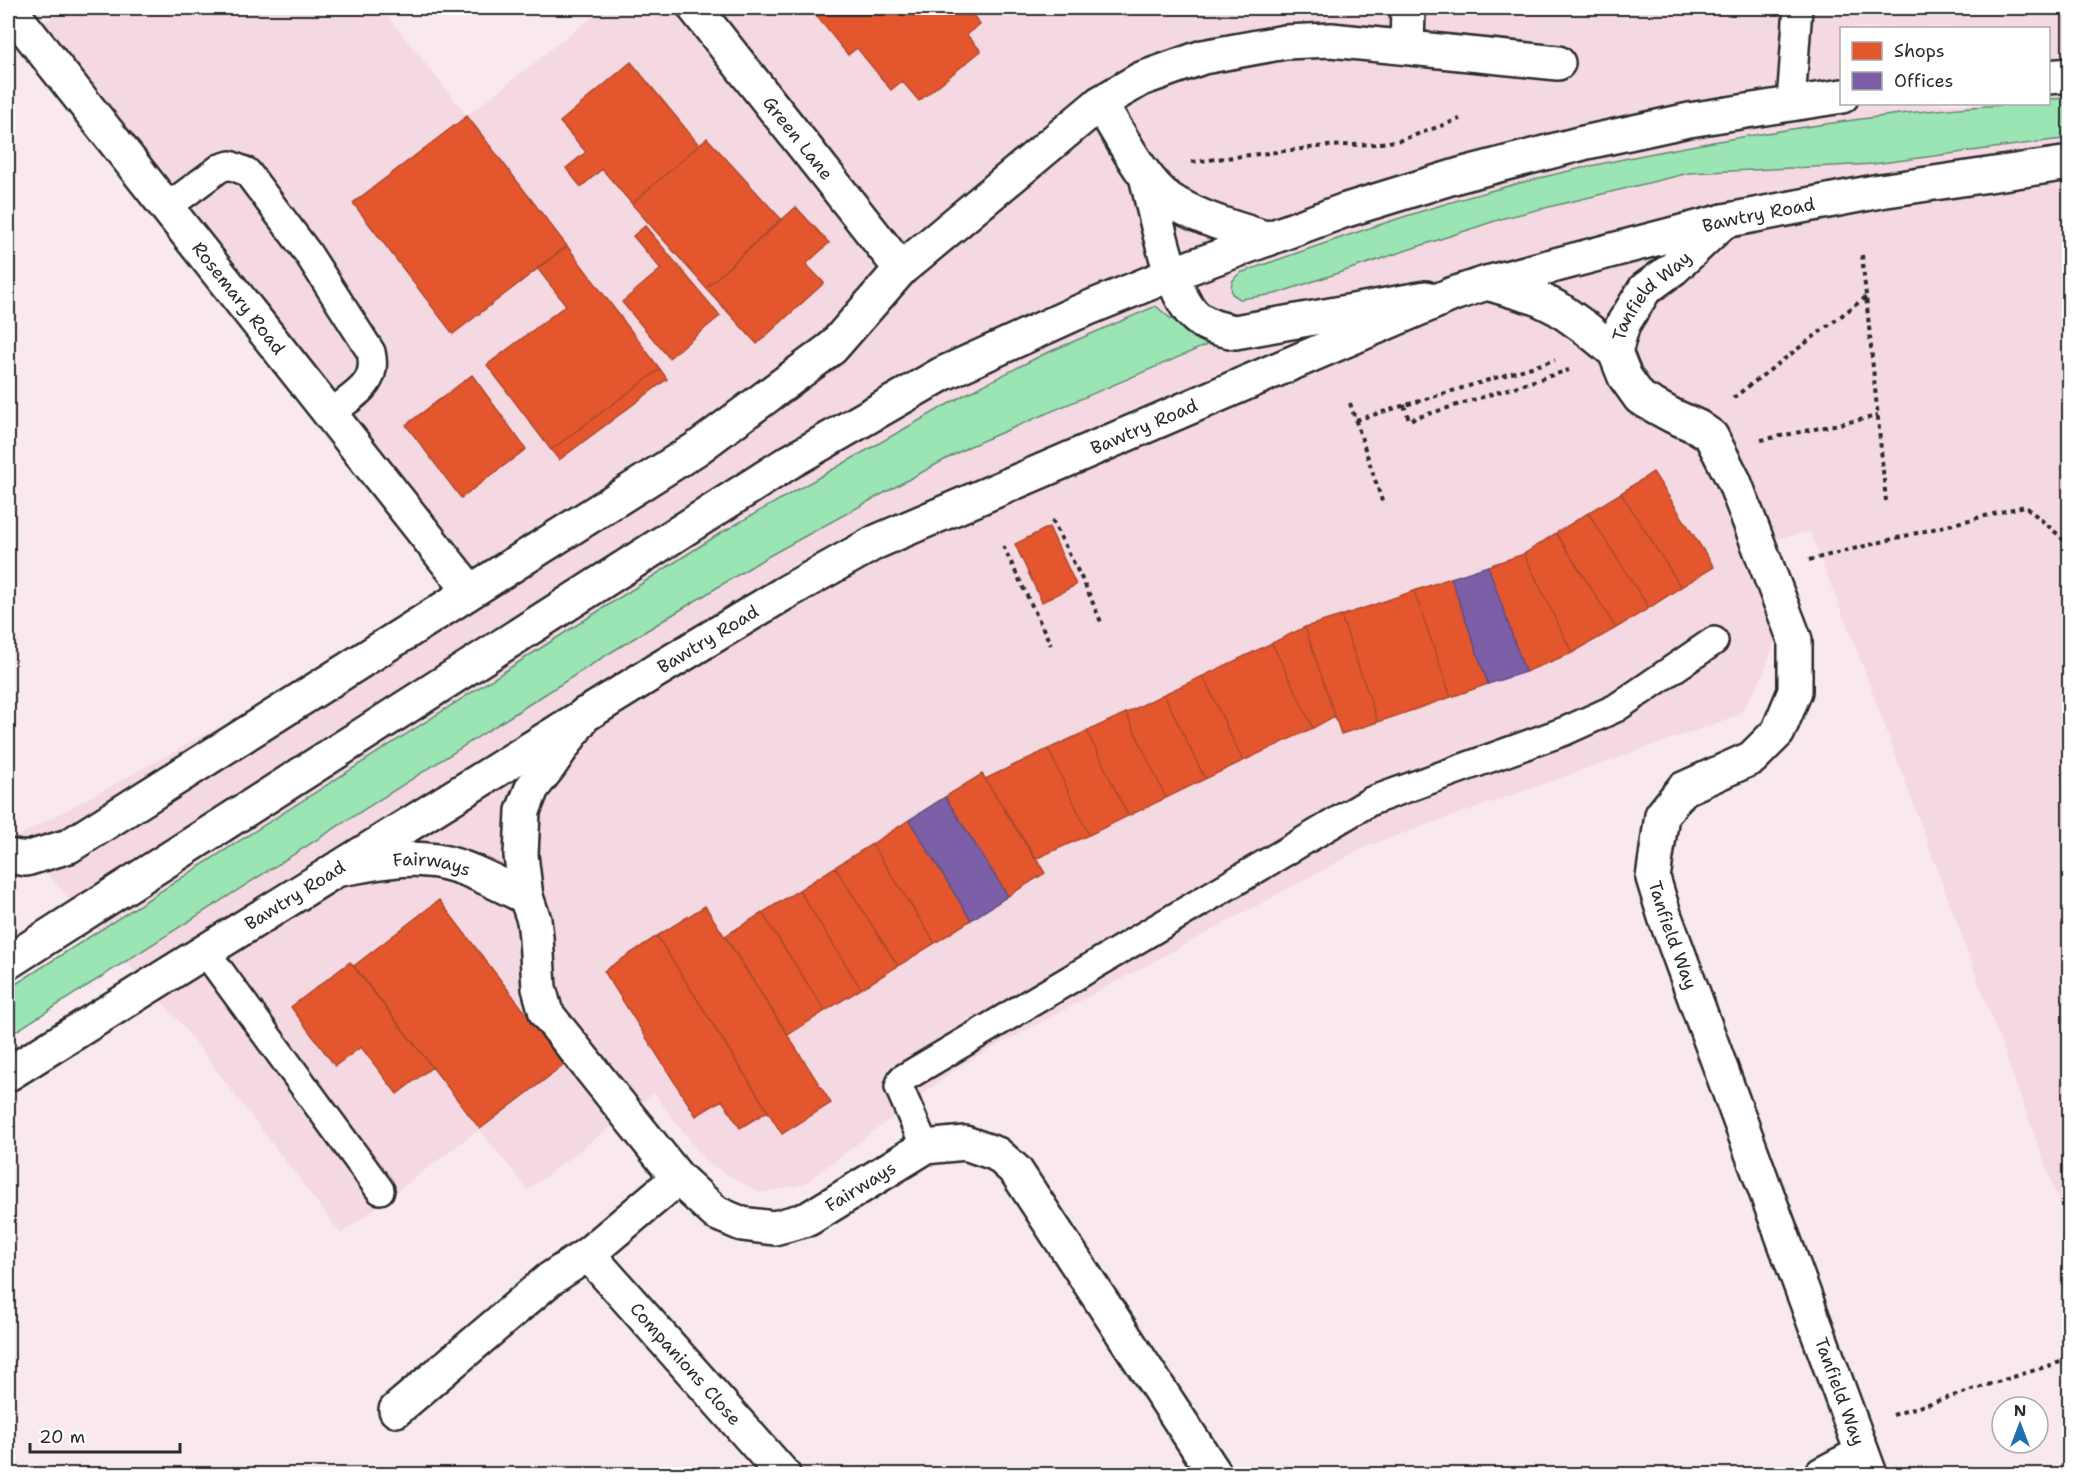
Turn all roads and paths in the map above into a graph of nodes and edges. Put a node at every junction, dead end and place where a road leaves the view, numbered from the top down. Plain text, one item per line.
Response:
1 (9, 8) edge
2 (695, 8) edge
3 (1408, 8) edge
4 (1798, 8) edge
5 (1407, 46) junction
6 (1558, 63) dead end
7 (2070, 75) edge
8 (2050, 77) edge
9 (1840, 96) edge
10 (1100, 103) junction
11 (1791, 103) junction
12 (1460, 119) dead end
13 (2070, 163) edge
14 (1146, 176) junction
15 (166, 208) junction
16 (1724, 221) junction
17 (1268, 238) junction
18 (1862, 255) dead end
19 (901, 268) junction
20 (1172, 274) junction
21 (1487, 283) junction
22 (1453, 294) junction
23 (1866, 297) junction
24 (1615, 352) junction
25 (1563, 357) dead end
26 (1568, 370) dead end
27 (1731, 400) dead end
28 (1350, 403) dead end
29 (1404, 405) junction
30 (331, 413) junction
31 (1878, 416) junction
32 (1356, 420) junction
33 (1759, 441) dead end
34 (1886, 501) dead end
35 (1383, 504) dead end
36 (1052, 520) dead end
37 (1003, 546) dead end
38 (2070, 552) edge
39 (1767, 567) junction
40 (470, 591) junction
41 (1101, 622) dead end
42 (1714, 641) dead end
43 (1051, 645) dead end
44 (585, 714) junction
45 (8, 856) edge
46 (331, 871) junction
47 (526, 897) junction
48 (205, 951) junction
49 (8, 962) edge
50 (8, 1074) edge
51 (925, 1147) junction
52 (678, 1178) junction
53 (380, 1190) dead end
54 (588, 1254) junction
55 (2070, 1359) edge
56 (396, 1410) dead end
57 (1862, 1452) edge
58 (783, 1474) edge
59 (1215, 1474) edge
60 (1822, 1474) edge

1 - 15 street, Rosemary Road
2 - 19 street, Green Lane
3 - 5 street
4 - 11 lane
5 - 6 street
5 - 10 street
7 - 8 street
9 - 11 street
10 - 14 street, Bawtry Road
10 - 19 street
11 - 17 street
12 - 14 path
13 - 16 street, Bawtry Road
14 - 17 street, Bawtry Road
14 - 20 street, Bawtry Road
15 - 30 street, Rosemary Road
15 - 30 lane
16 - 21 street, Bawtry Road
16 - 24 street, Tanfield Way
17 - 20 street
18 - 23 path
19 - 40 street
20 - 22 street, Bawtry Road
20 - 49 street
21 - 22 street, Bawtry Road
21 - 24 street, Tanfield Way
22 - 44 street, Bawtry Road
23 - 27 path
23 - 31 path
24 - 39 street, Tanfield Way
25 - 29 path
26 - 29 path
28 - 32 path
29 - 32 path
30 - 40 street, Rosemary Road
31 - 33 path
31 - 34 path
32 - 35 path
36 - 41 path
37 - 43 path
38 - 39 path
39 - 57 street, Tanfield Way
40 - 45 street
42 - 51 lane
44 - 46 street, Bawtry Road
44 - 47 street, Fairways
46 - 47 street, Fairways
46 - 48 street, Bawtry Road
47 - 52 street, Fairways
48 - 50 street, Bawtry Road
48 - 53 lane
51 - 52 street, Fairways
51 - 59 street, Fairways
52 - 54 street
54 - 56 street
54 - 58 street, Companions Close
55 - 57 path
57 - 60 street

